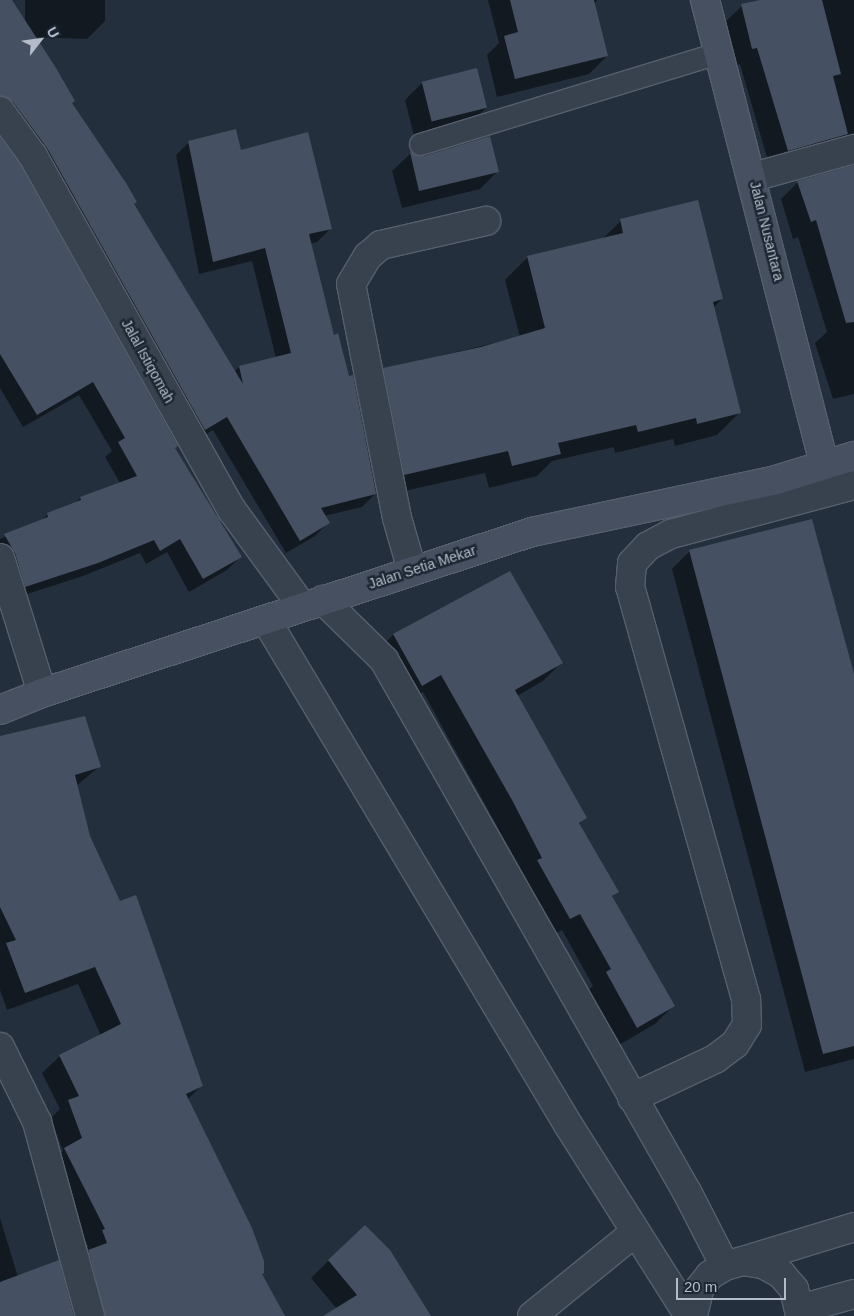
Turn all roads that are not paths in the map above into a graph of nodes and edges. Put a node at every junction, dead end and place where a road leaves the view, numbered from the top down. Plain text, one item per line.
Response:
1 (705, 0) edge
2 (720, 52) junction
3 (0, 111) edge
4 (420, 144) dead end
5 (854, 149) edge
6 (753, 177) junction
7 (486, 222) dead end
8 (854, 456) edge
9 (824, 464) junction
10 (854, 485) edge
11 (0, 558) edge
12 (412, 570) junction
13 (313, 603) junction
14 (266, 620) junction
15 (42, 693) junction
16 (0, 710) edge
17 (0, 1047) edge
18 (632, 1098) junction
19 (854, 1227) edge
20 (634, 1232) junction
21 (734, 1264) junction
22 (854, 1294) edge
23 (800, 1312) edge
24 (90, 1316) edge
25 (532, 1316) edge
26 (689, 1316) edge
27 (693, 1316) edge

1 - 2 street, Jalan Nusantara
2 - 4 lane
2 - 6 street, Jalan Nusantara
3 - 13 street, Jalal Istiqomah
5 - 6 street
6 - 9 street, Jalan Nusantara
7 - 12 street
8 - 9 street, Jalan Setia Mekar
9 - 12 street, Jalan Setia Mekar
10 - 18 street
11 - 15 street
12 - 13 street, Jalan Setia Mekar
13 - 14 street, Jalan Setia Mekar
13 - 18 street, Jalal Istiqomah
14 - 15 street, Jalan Setia Mekar
14 - 20 street
15 - 16 street, Jalan Setia Mekar
17 - 24 street
18 - 21 street, Jalal Istiqomah
19 - 21 street
20 - 25 street
20 - 26 street
21 - 23 street
21 - 27 street
22 - 23 street

